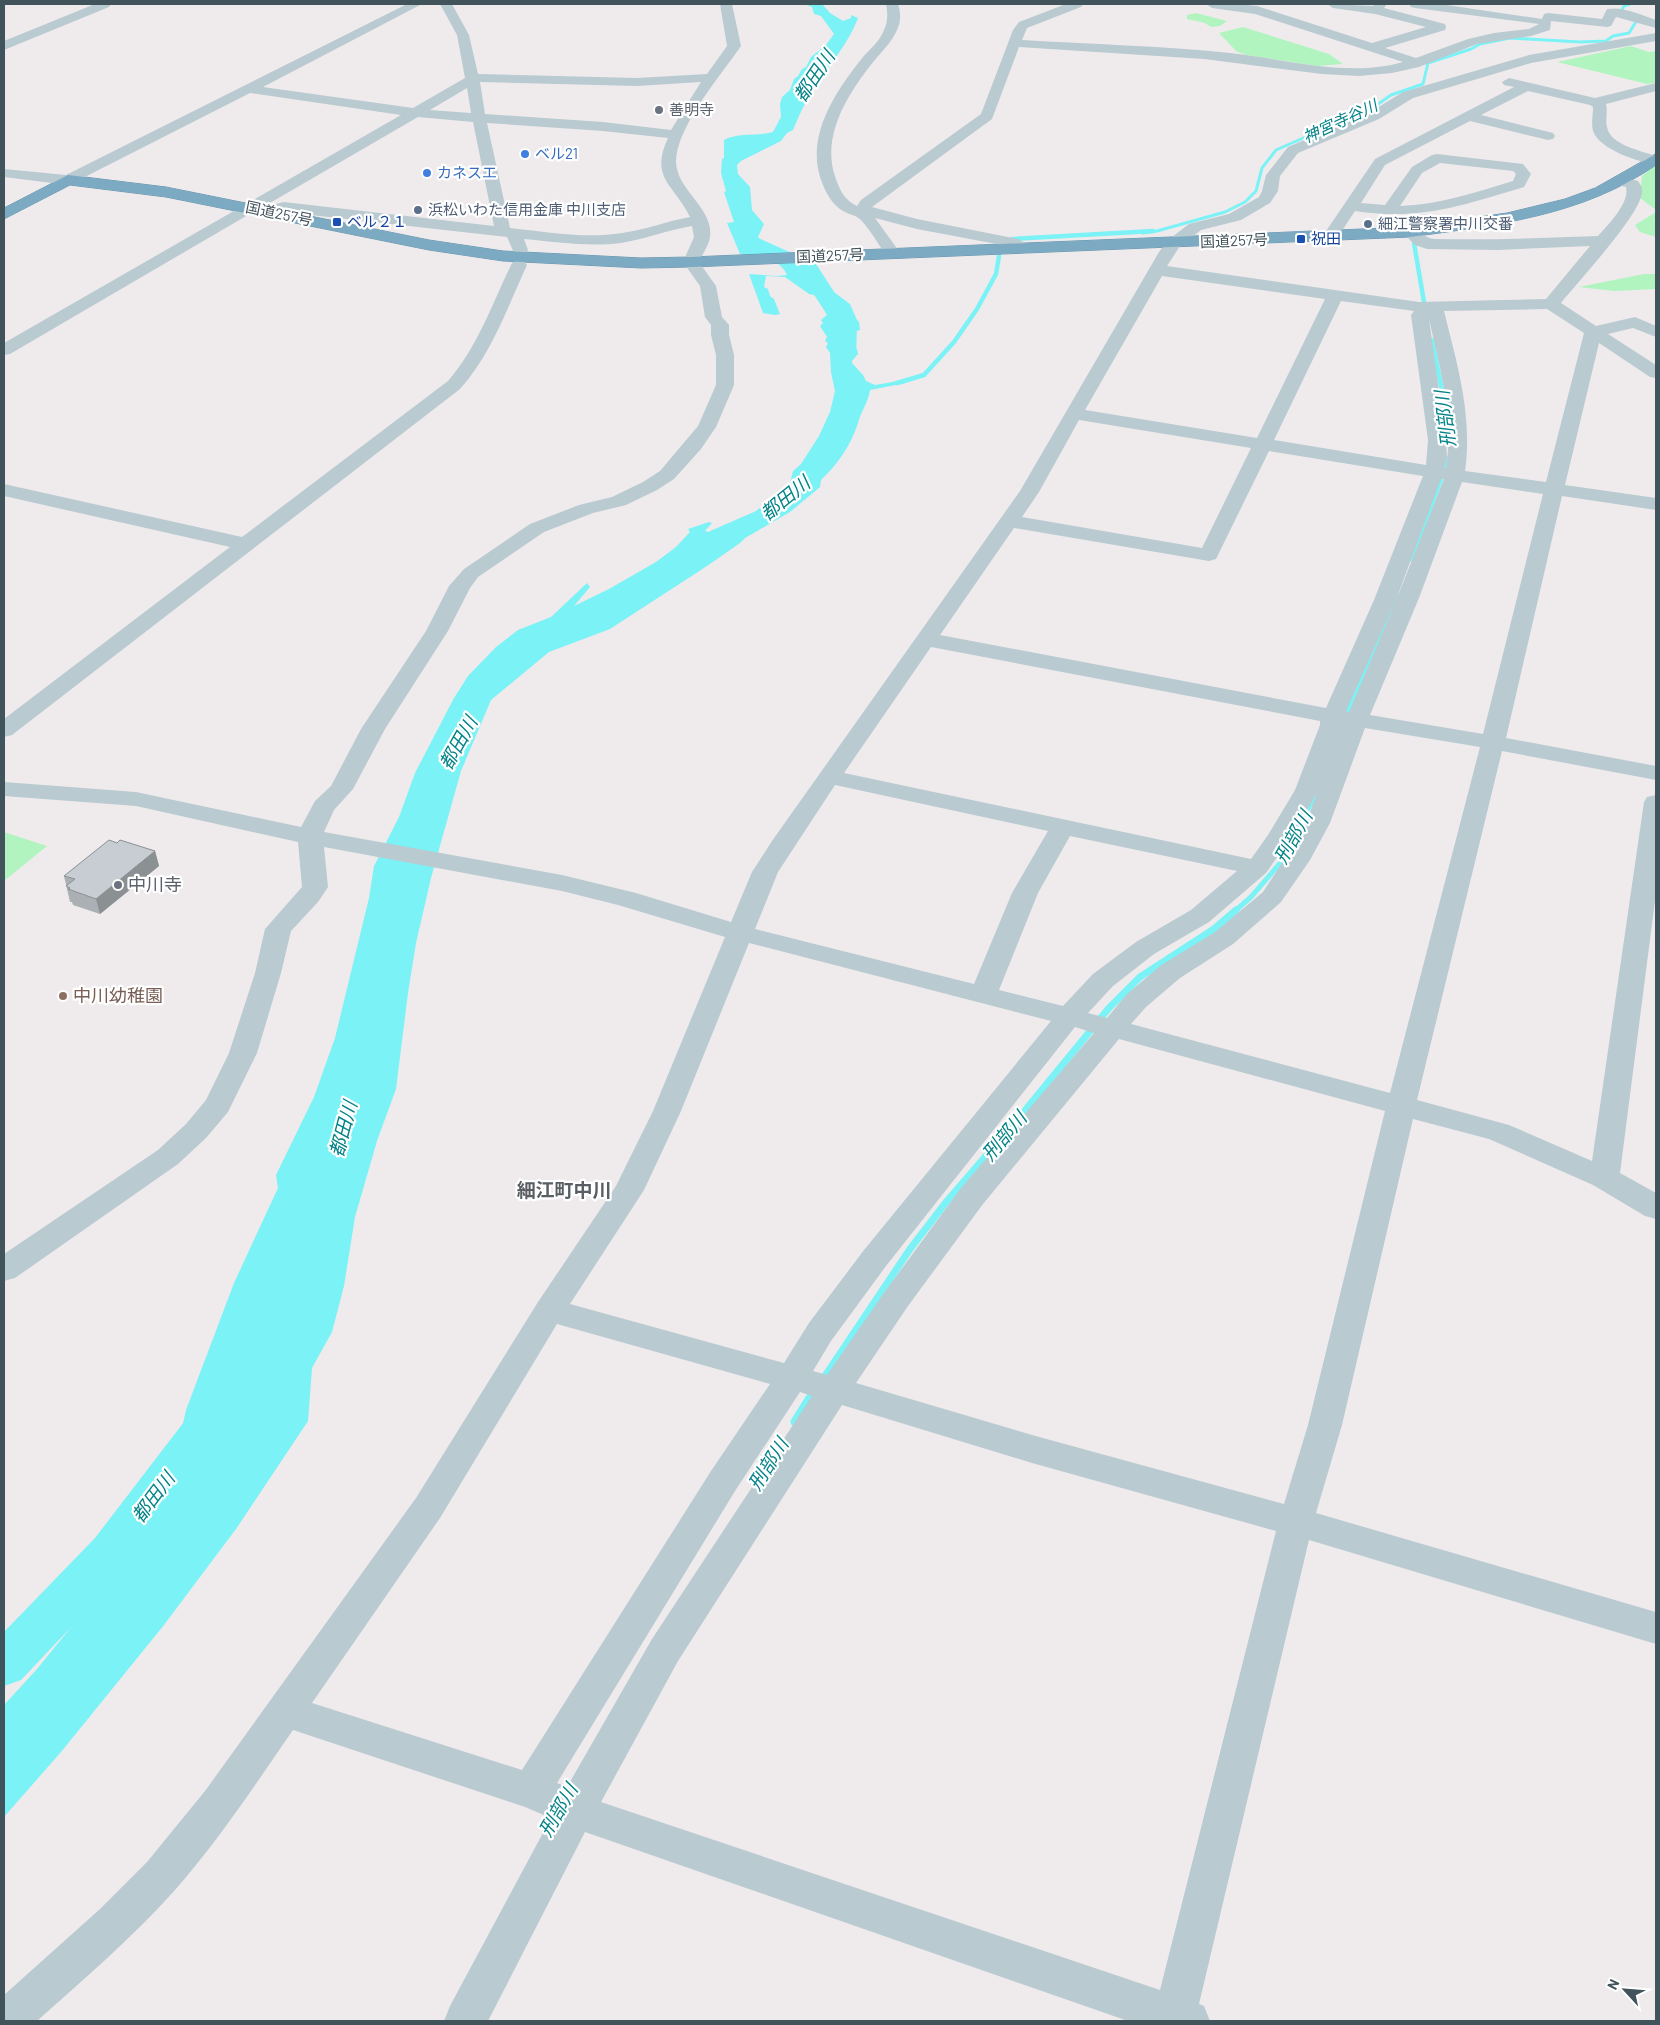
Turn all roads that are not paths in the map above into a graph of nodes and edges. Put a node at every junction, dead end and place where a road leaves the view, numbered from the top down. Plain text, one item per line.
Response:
1 (105, 4) edge
2 (416, 4) edge
3 (446, 4) edge
4 (726, 4) edge
5 (892, 4) edge
6 (1077, 4) edge
7 (1212, 4) edge
8 (1333, 4) edge
9 (1415, 4) edge
10 (1262, 7) edge
11 (1379, 7) edge
12 (1536, 7) dead end
13 (1616, 11) edge
14 (1656, 15) edge
15 (1399, 16) junction
16 (1549, 16) junction
17 (1640, 18) junction
18 (1385, 24) dead end
19 (1656, 24) edge
20 (1307, 26) junction
21 (1370, 33) dead end
22 (1656, 37) edge
23 (1355, 41) junction
24 (1015, 43) junction
25 (4, 46) edge
26 (1373, 47) junction
27 (1434, 70) junction
28 (1473, 74) junction
29 (472, 78) junction
30 (710, 78) junction
31 (1527, 86) junction
32 (1656, 87) edge
33 (249, 88) junction
34 (1595, 102) junction
35 (416, 112) junction
36 (1468, 116) junction
37 (480, 118) junction
38 (676, 135) junction
39 (1548, 136) dead end
40 (1426, 139) junction
41 (1526, 157) dead end
42 (1656, 159) edge
43 (1500, 165) junction
44 (4, 173) edge
45 (68, 180) junction
46 (1623, 182) junction
47 (1462, 201) junction
48 (1351, 206) junction
49 (257, 209) junction
50 (1390, 211) junction
51 (864, 213) junction
52 (4, 214) edge
53 (699, 220) junction
54 (1410, 232) junction
55 (508, 233) junction
56 (1330, 237) junction
57 (1604, 241) junction
58 (1174, 243) junction
59 (1025, 249) junction
60 (893, 254) junction
61 (695, 261) junction
62 (1158, 270) junction
63 (1335, 296) junction
64 (1551, 304) junction
65 (1426, 307) junction
66 (1593, 332) junction
67 (1656, 332) edge
68 (4, 350) edge
69 (1623, 351) junction
70 (1656, 352) edge
71 (1656, 373) edge
72 (1074, 414) junction
73 (1262, 444) junction
74 (1443, 473) junction
75 (1554, 488) junction
76 (4, 490) edge
77 (1656, 504) edge
78 (1010, 521) junction
79 (244, 544) junction
80 (926, 639) junction
81 (1344, 717) junction
82 (4, 730) edge
83 (1492, 742) junction
84 (1656, 774) edge
85 (830, 777) junction
86 (4, 789) edge
87 (1656, 802) edge
88 (1063, 826) junction
89 (321, 838) junction
90 (1257, 868) junction
91 (740, 933) junction
92 (983, 995) junction
93 (1071, 1018) junction
94 (1109, 1028) junction
95 (1401, 1107) junction
96 (1604, 1178) junction
97 (1656, 1208) edge
98 (4, 1270) edge
99 (548, 1310) junction
100 (813, 1384) junction
101 (1296, 1522) junction
102 (1656, 1628) edge
103 (285, 1711) junction
104 (530, 1791) junction
105 (576, 1809) junction
106 (1179, 2020) edge
107 (6, 2021) edge
108 (465, 2021) edge

1 - 25 street
2 - 33 street
3 - 29 street
4 - 30 street
5 - 51 street
6 - 24 street
7 - 10 street
8 - 11 street
8 - 20 street
9 - 16 street
10 - 20 street
11 - 15 street
12 - 16 street
13 - 16 street
13 - 17 street
14 - 17 street
15 - 18 street
15 - 26 street
16 - 27 street
17 - 19 street
20 - 23 street
21 - 23 street
22 - 28 street
23 - 26 street
24 - 27 street
24 - 51 street
26 - 27 street
27 - 28 street
27 - 58 street
28 - 31 street
29 - 30 street
29 - 35 street
29 - 37 street
30 - 38 street
31 - 34 street
31 - 36 street
32 - 34 street
33 - 35 street
33 - 45 street
34 - 42 street
35 - 37 street
35 - 49 street
36 - 39 street
36 - 40 street
37 - 38 street
37 - 55 street
38 - 53 street
40 - 41 street
40 - 48 street
42 - 46 highway, 国道257号
43 - 47 street
43 - 47 street
43 - 50 street
44 - 45 street
45 - 49 highway, 国道257号
45 - 52 highway
46 - 54 highway, 国道257号
46 - 57 street
47 - 50 street
48 - 50 street
48 - 56 street
49 - 55 street
49 - 61 highway, 国道257号
49 - 68 street
51 - 59 street
51 - 60 street
53 - 55 street
53 - 61 street
54 - 56 highway, 国道257号
54 - 57 street
55 - 79 street
56 - 58 highway, 国道257号
57 - 64 street
58 - 59 highway, 国道257号
58 - 62 street
59 - 60 highway, 国道257号
60 - 61 highway, 国道257号
61 - 89 street
62 - 63 street
62 - 72 street
63 - 65 street
63 - 73 street
64 - 65 street
64 - 66 street
65 - 74 street
66 - 67 street
66 - 69 street
66 - 75 street
69 - 70 street
69 - 71 street
72 - 73 street
72 - 78 street
73 - 74 street
73 - 78 street
74 - 75 street
74 - 81 street
75 - 77 street
75 - 83 street
76 - 79 street
78 - 80 street
79 - 82 street
80 - 81 street
80 - 85 street
81 - 83 street
81 - 90 street
81 - 94 street
83 - 84 street
83 - 95 street
85 - 88 street
85 - 91 street
86 - 89 street
87 - 96 street
88 - 90 street
88 - 92 street
89 - 91 street
89 - 98 street
90 - 93 street
91 - 92 street
91 - 99 street
92 - 93 street
93 - 94 street
93 - 100 street
94 - 95 street
94 - 100 street
95 - 96 street
95 - 101 street
96 - 97 street
99 - 100 street
99 - 103 street
100 - 101 street
100 - 104 street
100 - 105 street
101 - 102 street
101 - 106 street
103 - 104 street
103 - 107 street
104 - 105 street
105 - 106 street
105 - 108 street

